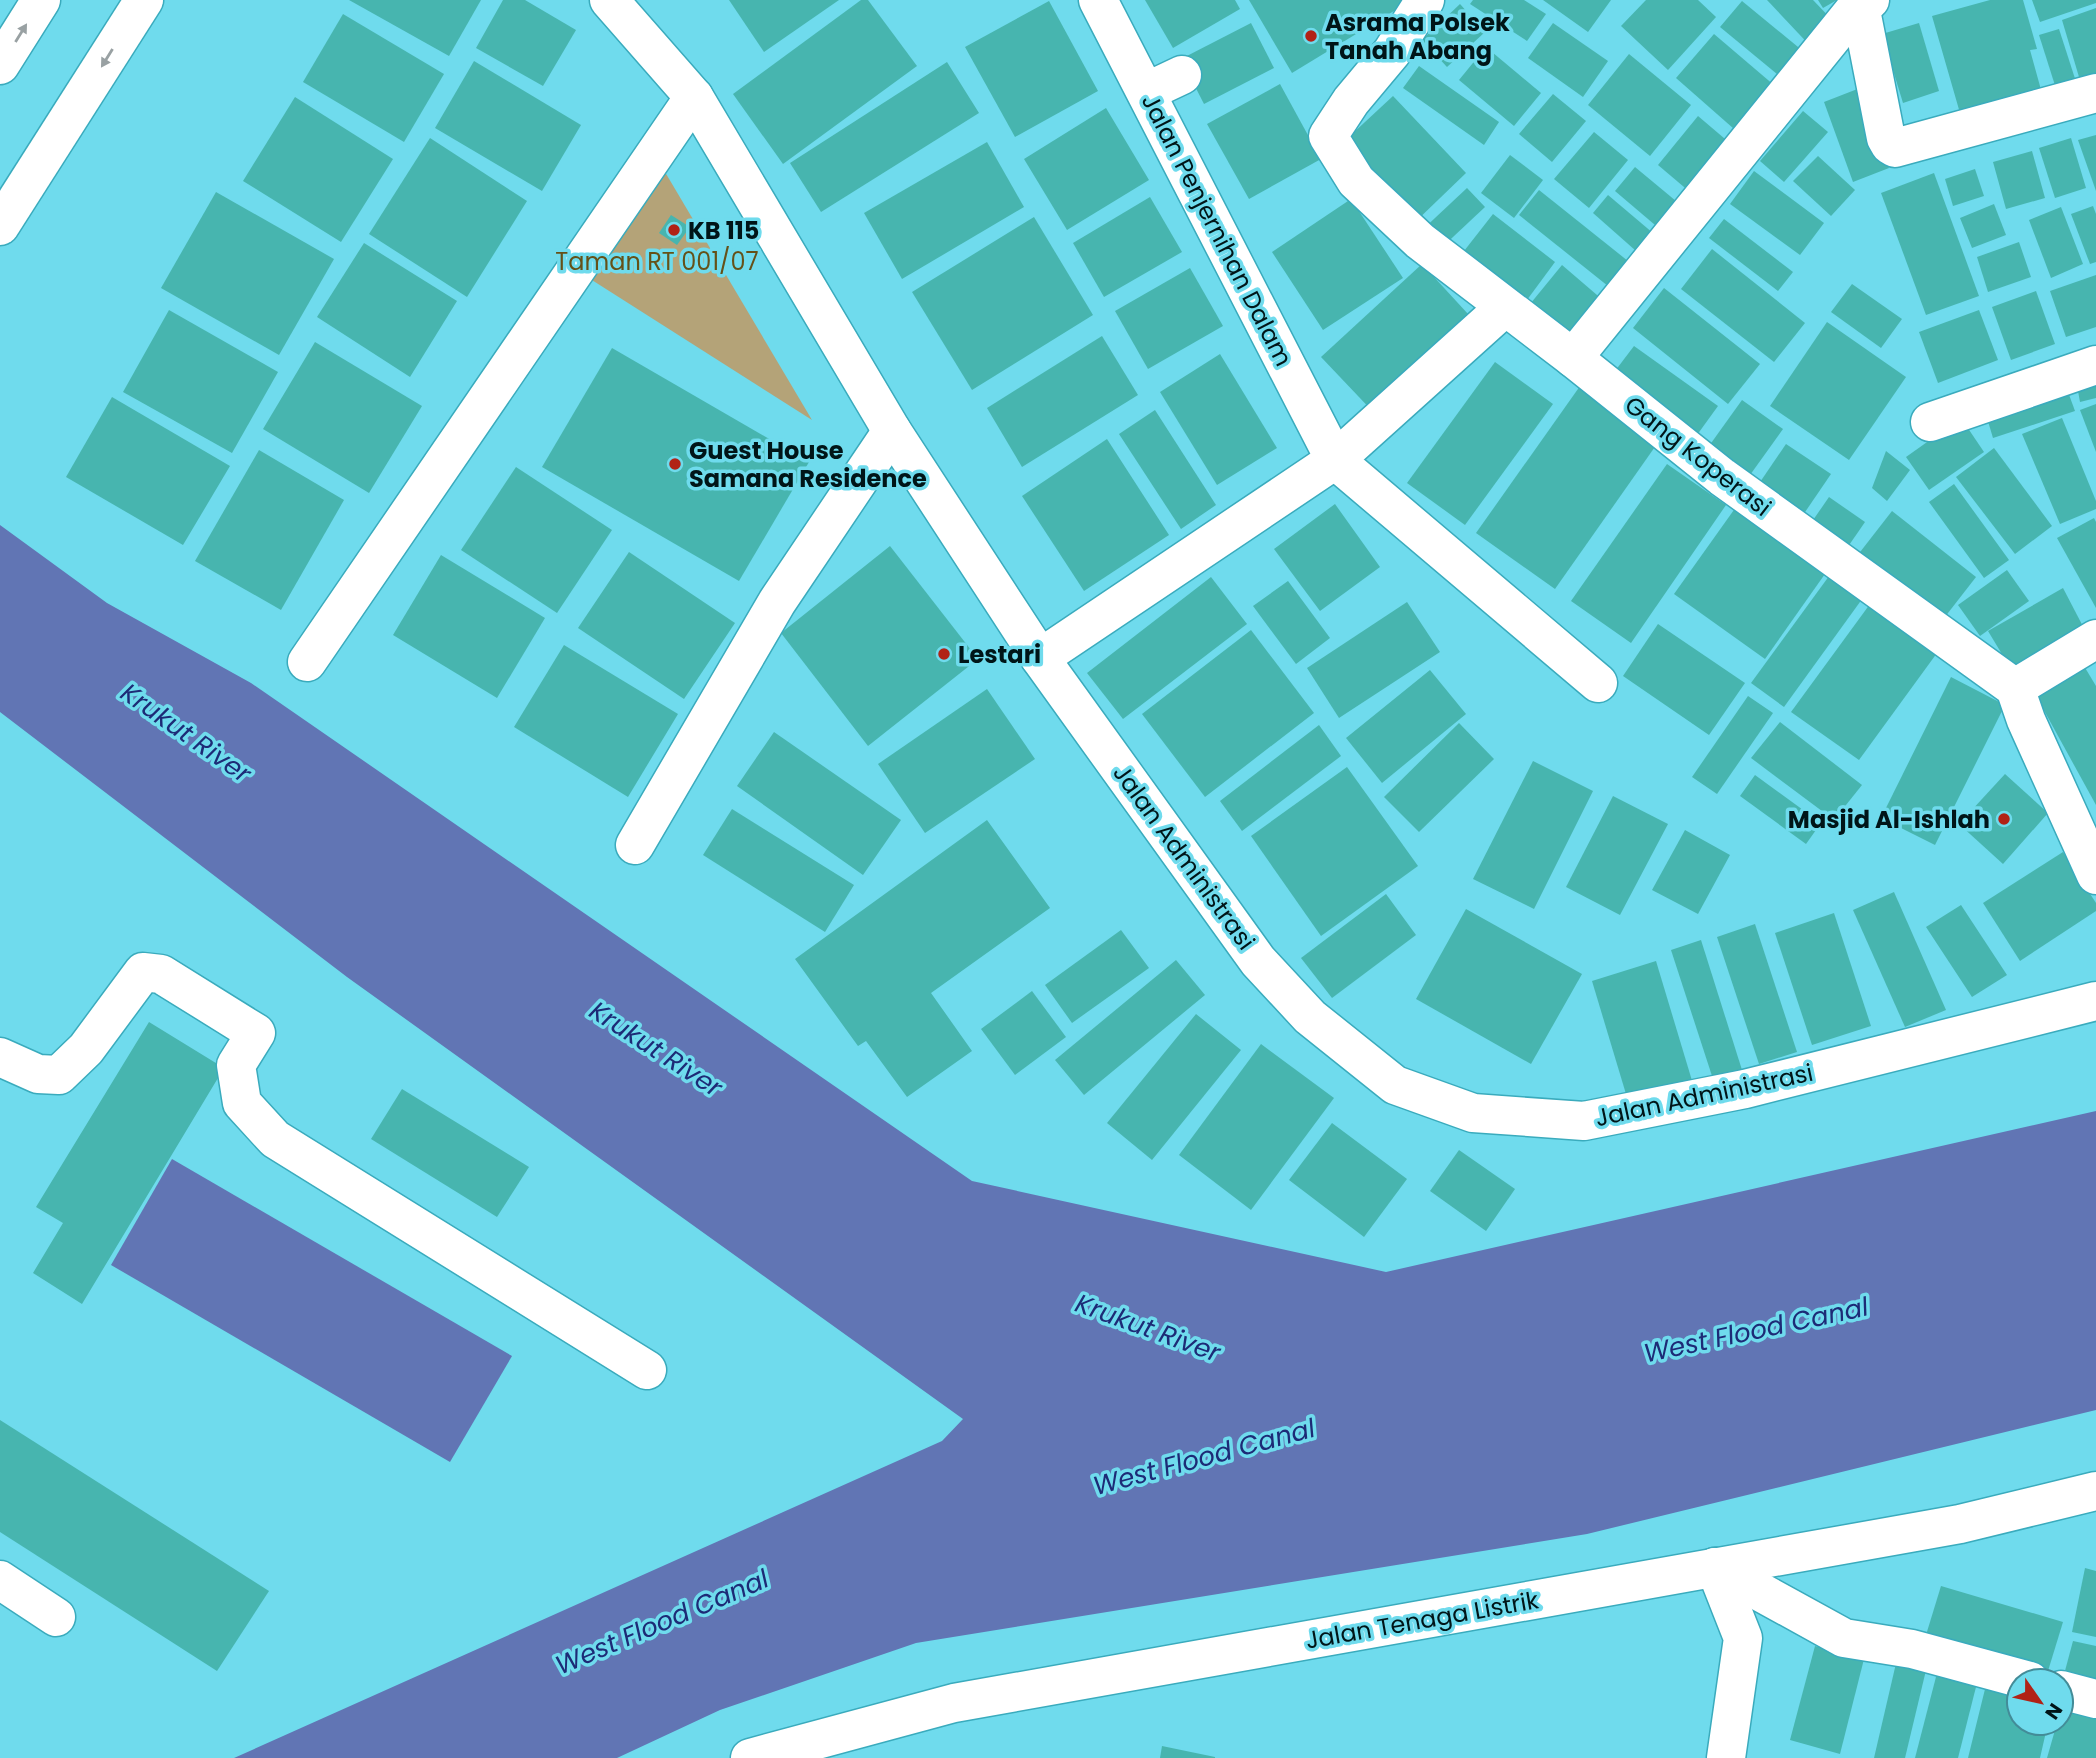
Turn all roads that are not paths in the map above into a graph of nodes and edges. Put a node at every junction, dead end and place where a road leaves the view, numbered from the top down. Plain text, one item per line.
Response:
1 (41, 0) edge
2 (144, 0) edge
3 (610, 0) edge
4 (1098, 0) edge
5 (1425, 0) edge
6 (1863, 1) edge
7 (0, 65) edge
8 (1182, 75) dead end
9 (1146, 92) junction
10 (2096, 93) edge
11 (694, 97) junction
12 (0, 226) edge
13 (1505, 307) junction
14 (1573, 358) junction
15 (2096, 365) edge
16 (1930, 422) dead end
17 (892, 431) junction
18 (1335, 460) junction
19 (2096, 639) edge
20 (1040, 657) junction
21 (307, 662) dead end
22 (1598, 683) dead end
23 (2015, 688) junction
24 (635, 845) dead end
25 (2096, 875) edge
26 (2096, 1001) edge
27 (0, 1056) edge
28 (647, 1370) dead end
29 (2096, 1491) edge
30 (1715, 1567) junction
31 (0, 1580) edge
32 (56, 1617) dead end
33 (2005, 1674) edge
34 (2075, 1693) edge
35 (2096, 1699) edge
36 (750, 1758) edge
37 (1726, 1758) edge

7 -> 1 street
2 -> 12 street
3 - 11 street, Jalan Administrasi
4 - 9 street, Jalan Penjernihan Dalam
5 - 13 street, Gang Koperasi
6 - 10 street
6 - 14 street
8 - 9 street
9 - 18 street, Jalan Penjernihan Dalam
11 - 17 street, Jalan Administrasi
11 - 21 street
13 - 14 street, Gang Koperasi
13 - 18 street
14 - 23 street, Gang Koperasi
15 - 16 street
17 - 20 street, Jalan Administrasi
17 - 24 street
18 - 20 street
18 - 22 street, Jalan Penjernihan Dalam
19 - 23 street
20 - 26 street, Jalan Administrasi
23 - 25 street
27 - 28 street
29 - 30 street, Jalan Tenaga Listrik
30 - 33 street
30 - 36 street, Jalan Tenaga Listrik
30 - 37 street
31 - 32 street
34 - 35 street

